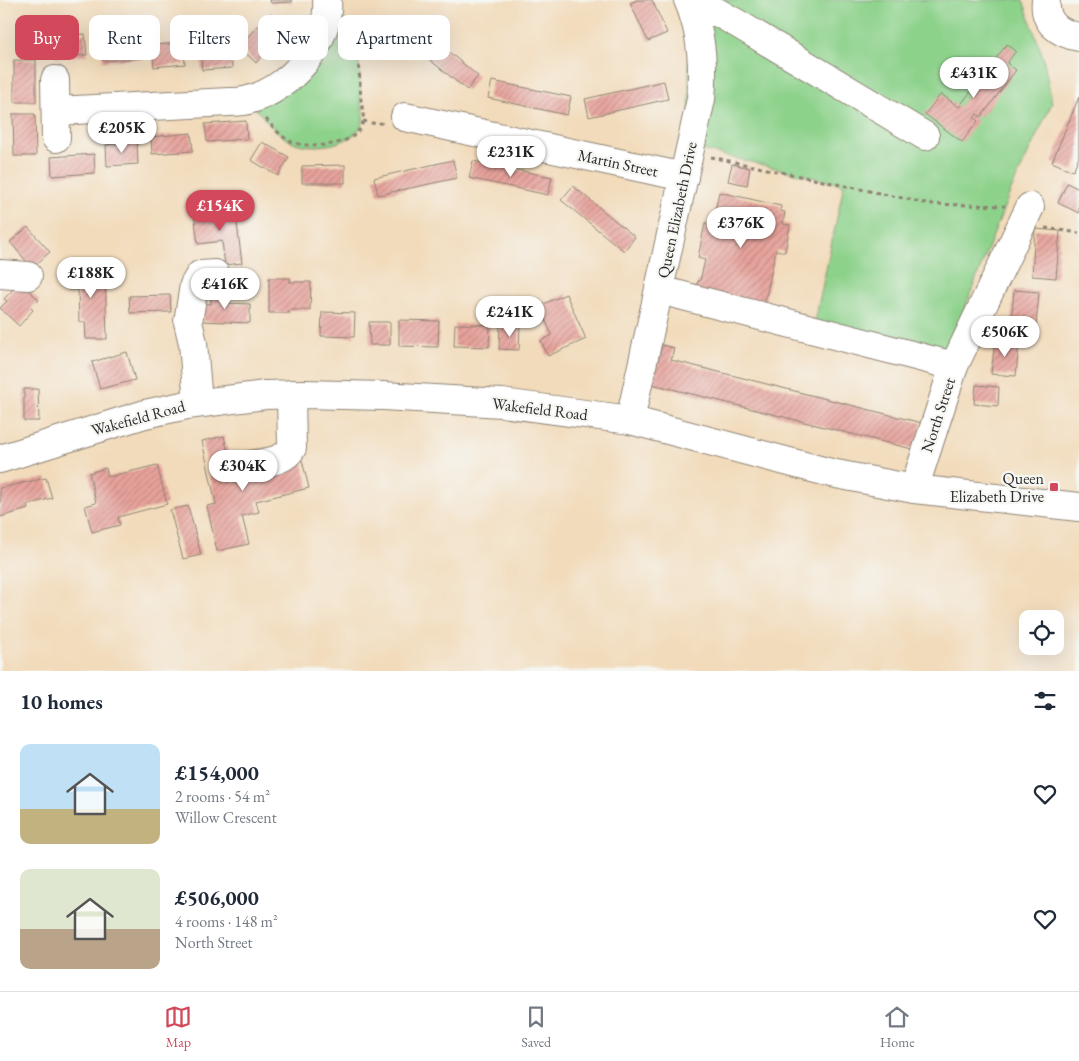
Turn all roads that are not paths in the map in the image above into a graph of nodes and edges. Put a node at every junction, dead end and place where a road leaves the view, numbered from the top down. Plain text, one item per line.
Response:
1 (1046, 0) edge
2 (328, 6) edge
3 (691, 8) edge
4 (1079, 37) edge
5 (55, 80) dead end
6 (56, 111) junction
7 (405, 117) dead end
8 (925, 136) dead end
9 (56, 138) dead end
10 (687, 164) junction
11 (1026, 216) road end
12 (0, 274) edge
13 (215, 274) dead end
14 (28, 276) dead end
15 (660, 290) junction
16 (954, 366) junction
17 (291, 394) junction
18 (198, 403) junction
19 (630, 420) junction
20 (0, 460) edge
21 (250, 465) dead end
22 (914, 489) junction
23 (1079, 507) edge

1 - 4 street
2 - 6 street
3 - 8 street
3 - 10 street, Queen Elizabeth Drive
5 - 6 street
6 - 9 street
7 - 10 street, Martin Street
10 - 15 street, Queen Elizabeth Drive
11 - 16 street, North Street
12 - 14 street
13 - 18 street
15 - 16 street
15 - 19 street, Queen Elizabeth Drive
16 - 22 street, North Street
17 - 18 street, Wakefield Road
17 - 19 street, Wakefield Road
17 - 21 street
18 - 20 street, Wakefield Road
19 - 22 street, Wakefield Road
22 - 23 street, Wakefield Road

